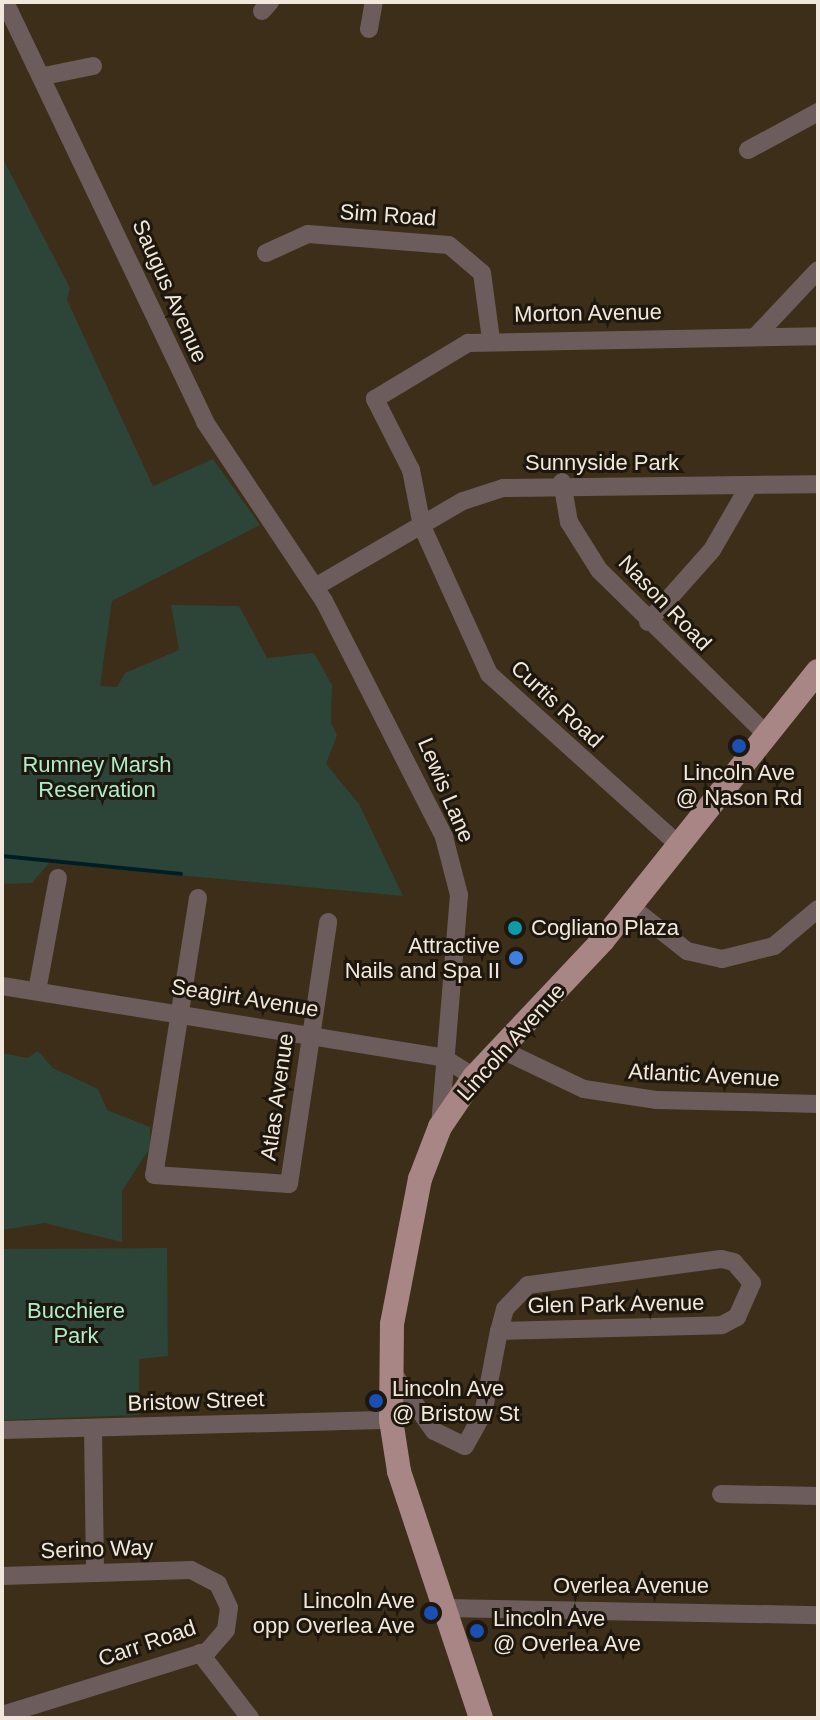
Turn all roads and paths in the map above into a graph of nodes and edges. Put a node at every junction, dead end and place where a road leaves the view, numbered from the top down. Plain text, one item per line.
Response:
1 (5, 2) edge
2 (374, 2) edge
3 (369, 29) dead end
4 (93, 66) dead end
5 (44, 76) junction
6 (818, 112) edge
7 (748, 150) dead end
8 (266, 253) dead end
9 (818, 270) edge
10 (757, 335) junction
11 (818, 336) edge
12 (491, 340) junction
13 (375, 399) joint
14 (562, 482) junction
15 (818, 484) edge
16 (749, 486) junction
17 (422, 526) junction
18 (315, 587) junction
19 (648, 622) junction
20 (818, 671) edge
21 (768, 736) junction
22 (680, 846) junction
23 (58, 878) dead end
24 (198, 898) dead end
25 (630, 906) junction
26 (818, 909) edge
27 (328, 922) dead end
28 (2, 986) edge
29 (37, 991) junction
30 (180, 1013) junction
31 (311, 1033) junction
32 (500, 1049) junction
33 (442, 1057) junction
34 (474, 1077) junction
35 (818, 1104) edge
36 (440, 1127) junction
37 (499, 1331) junction
38 (391, 1368) junction
39 (391, 1420) junction
40 (93, 1428) junction
41 (2, 1430) edge
42 (721, 1494) dead end
43 (818, 1496) edge
44 (193, 1571) joint
45 (95, 1573) junction
46 (2, 1576) edge
47 (444, 1608) junction
48 (818, 1615) edge
49 (200, 1653) junction
50 (2, 1715) edge
51 (250, 1718) edge
52 (481, 1718) edge

1 - 5 street, Saugus Avenue
2 - 3 street
4 - 5 street
5 - 18 street, Saugus Avenue
6 - 7 street
8 - 12 street, Sim Road
9 - 10 street
10 - 11 street, Morton Avenue
10 - 12 street, Morton Avenue
12 - 13 street, Morton Avenue
13 - 17 street, Curtis Road
14 - 16 street, Sunnyside Park
14 - 17 street, Sunnyside Park
14 - 19 street, Nason Road
15 - 16 street, Sunnyside Park
16 - 19 street
17 - 18 street, Sunnyside Park
17 - 22 street, Curtis Road
18 - 33 street, Lewis Lane
19 - 21 street, Nason Road
20 - 21 main road, Lincoln Avenue
21 - 22 main road, Lincoln Avenue
22 - 25 main road, Lincoln Avenue
23 - 29 street
24 - 30 street
25 - 26 street
25 - 32 main road, Lincoln Avenue
27 - 31 street, Atlas Avenue
28 - 29 street, Seagirt Avenue
29 - 30 street, Seagirt Avenue
30 - 31 street, Seagirt Avenue
30 - 31 street, Atlas Avenue
31 - 33 street, Seagirt Avenue
32 - 34 main road, Lincoln Avenue
32 - 35 street, Atlantic Avenue
33 - 34 street, Seagirt Avenue
33 - 36 street, Lewis Lane
34 - 36 main road, Lincoln Avenue
36 - 38 main road, Lincoln Avenue
37 - 37 street, Glen Park Avenue
37 - 38 street, Glen Park Avenue
38 - 39 main road, Lincoln Avenue
39 - 40 street, Bristow Street
39 - 47 main road, Lincoln Avenue
40 - 41 street, Bristow Street
40 - 45 street
42 - 43 street
44 - 45 street, Serino Way
44 - 49 street, Carr Road
45 - 46 street, Serino Way
47 - 48 street, Overlea Avenue
47 - 52 main road, Lincoln Avenue
49 - 50 street, Carr Road
49 - 51 street

